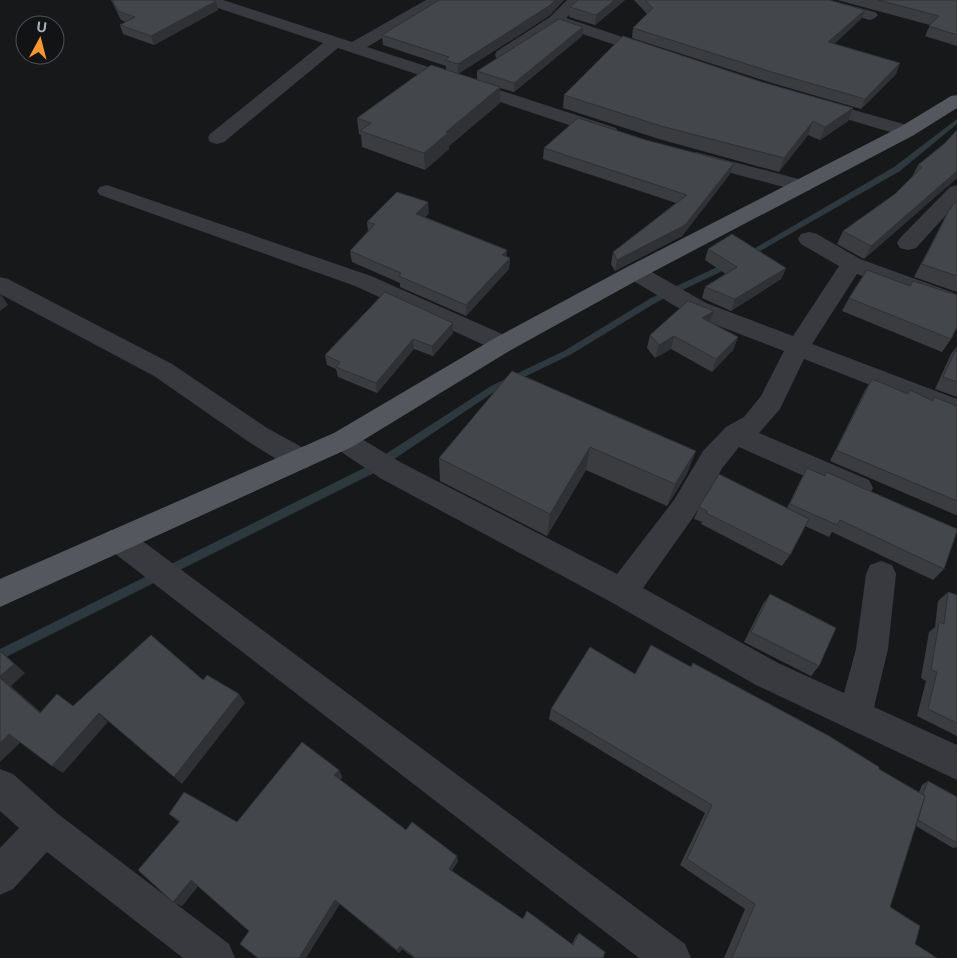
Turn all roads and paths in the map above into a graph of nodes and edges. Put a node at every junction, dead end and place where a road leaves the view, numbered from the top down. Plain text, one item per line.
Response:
1 (208, 0) edge
2 (438, 0) edge
3 (576, 0) edge
4 (812, 0) edge
5 (870, 15) dead end
6 (556, 20) junction
7 (335, 42) junction
8 (353, 48) junction
9 (668, 57) edge
10 (490, 63) edge
11 (803, 100) edge
12 (957, 100) edge
13 (907, 130) junction
14 (624, 137) edge
15 (217, 138) dead end
16 (677, 153) edge
17 (803, 186) junction
18 (108, 191) dead end
19 (957, 191) edge
20 (809, 240) dead end
21 (908, 243) dead end
22 (852, 264) junction
23 (643, 276) junction
24 (0, 284) edge
25 (957, 302) edge
26 (504, 344) junction
27 (798, 347) junction
28 (957, 409) edge
29 (735, 434) junction
30 (351, 445) junction
31 (300, 459) junction
32 (886, 500) edge
33 (120, 540) junction
34 (881, 574) dead end
35 (622, 592) junction
36 (0, 593) edge
37 (855, 715) junction
38 (957, 763) edge
39 (0, 786) edge
40 (46, 827) junction
41 (0, 876) edge
42 (216, 958) edge
43 (671, 958) edge

1 - 7 street
2 - 8 street
3 - 6 street
4 - 5 street
6 - 9 street
6 - 10 street
7 - 8 street
7 - 15 street
8 - 14 street
11 - 13 street
12 - 13 main road
13 - 17 main road
16 - 17 street
17 - 23 main road
18 - 26 street
19 - 21 street
20 - 22 street
22 - 25 street
22 - 27 street
23 - 26 main road
23 - 27 street
24 - 31 street
26 - 30 main road
27 - 28 street
27 - 29 street
29 - 32 street
29 - 35 street
30 - 31 main road
30 - 35 street
31 - 33 main road
33 - 36 main road
33 - 43 street
34 - 37 street
35 - 37 street
37 - 38 street
39 - 40 street
40 - 41 street
40 - 42 street

